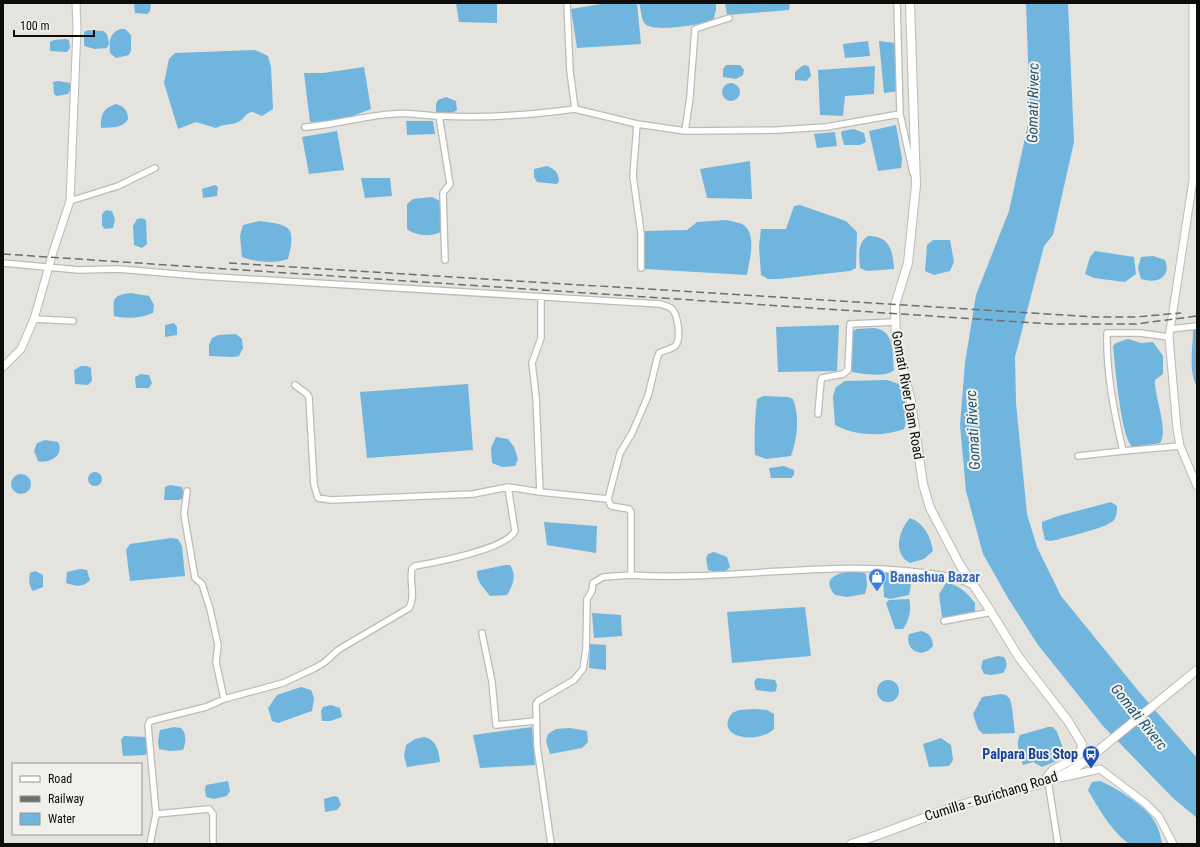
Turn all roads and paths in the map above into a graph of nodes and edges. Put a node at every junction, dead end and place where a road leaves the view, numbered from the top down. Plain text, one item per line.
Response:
1 (76, 3) edge
2 (567, 3) edge
3 (898, 3) edge
4 (910, 3) edge
5 (1193, 3) edge
6 (729, 18) dead end
7 (575, 109) junction
8 (900, 114) junction
9 (439, 116) junction
10 (637, 124) junction
11 (305, 127) dead end
12 (685, 131) junction
13 (155, 168) dead end
14 (1195, 180) edge
15 (916, 186) junction
16 (70, 201) junction
17 (445, 260) dead end
18 (3, 263) edge
19 (49, 268) junction
20 (641, 268) dead end
21 (540, 297) junction
22 (34, 318) junction
23 (73, 321) dead end
24 (895, 322) junction
25 (1197, 326) edge
26 (1169, 333) junction
27 (3, 367) edge
28 (295, 385) dead end
29 (818, 414) dead end
30 (1180, 446) junction
31 (1123, 451) junction
32 (1078, 456) dead end
33 (1197, 486) edge
34 (508, 487) junction
35 (187, 491) dead end
36 (540, 492) junction
37 (608, 499) junction
38 (631, 575) junction
39 (974, 586) junction
40 (992, 612) junction
41 (944, 621) dead end
42 (482, 633) dead end
43 (1197, 670) edge
44 (224, 699) junction
45 (535, 721) junction
46 (1048, 781) junction
47 (156, 814) junction
48 (150, 844) edge
49 (213, 844) edge
50 (551, 844) edge
51 (851, 844) edge
52 (1058, 844) edge
53 (1173, 844) edge

1 - 16 street
2 - 7 street
3 - 8 street
4 - 15 main road, Gomati River Dam Road
5 - 14 street
6 - 12 street
7 - 9 street
7 - 10 street
8 - 12 street
8 - 15 street
9 - 11 street
9 - 17 street
10 - 12 street
10 - 20 street
13 - 16 street
14 - 26 street
15 - 24 main road, Gomati River Dam Road
16 - 19 street
18 - 19 street
19 - 21 street
19 - 22 street
21 - 36 street
21 - 37 street
22 - 23 street
22 - 27 street
24 - 29 street
24 - 39 main road, Gomati River Dam Road
25 - 26 street
26 - 30 street
26 - 31 street
28 - 34 street
30 - 31 street
30 - 33 street
31 - 32 street
34 - 36 street
34 - 44 street
35 - 44 street
36 - 37 street
37 - 38 street
38 - 39 street
38 - 45 street
39 - 40 main road, Gomati River Dam Road
40 - 41 street
40 - 46 main road, Gomati River Dam Road
42 - 45 street
43 - 46 main road, Cumilla - Burichang Road
44 - 47 street
45 - 50 street
46 - 51 main road, Cumilla - Burichang Road
46 - 52 street
46 - 53 street
47 - 48 street
47 - 49 street

